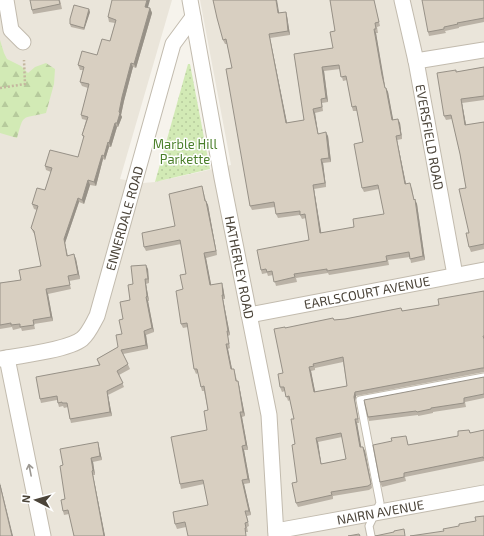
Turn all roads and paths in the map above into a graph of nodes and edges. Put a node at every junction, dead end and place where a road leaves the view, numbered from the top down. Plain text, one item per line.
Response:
1 (6, 0) edge
2 (190, 0) edge
3 (402, 0) edge
4 (193, 17) junction
5 (23, 42) dead end
6 (484, 50) edge
7 (24, 60) dead end
8 (416, 61) junction
9 (0, 88) edge
10 (484, 270) edge
11 (455, 275) junction
12 (250, 315) junction
13 (4, 358) edge
14 (484, 377) edge
15 (484, 493) edge
16 (376, 513) junction
17 (276, 534) edge
18 (43, 536) edge
19 (370, 536) edge

1 - 5 street
2 - 4 street, HATHERLEY ROAD
3 - 8 street, EVERSFIELD ROAD
4 - 12 street, HATHERLEY ROAD
4 - 13 street, ENNERDALE ROAD
6 - 8 street
7 - 9 path
8 - 11 street, EVERSFIELD ROAD
10 - 11 street, EARLSCOURT AVENUE
11 - 12 street, EARLSCOURT AVENUE
12 - 17 street, HATHERLEY ROAD
18 -> 13 street
14 - 16 lane
15 - 16 street, NAIRN AVENUE
16 - 17 street, NAIRN AVENUE
16 - 19 lane

